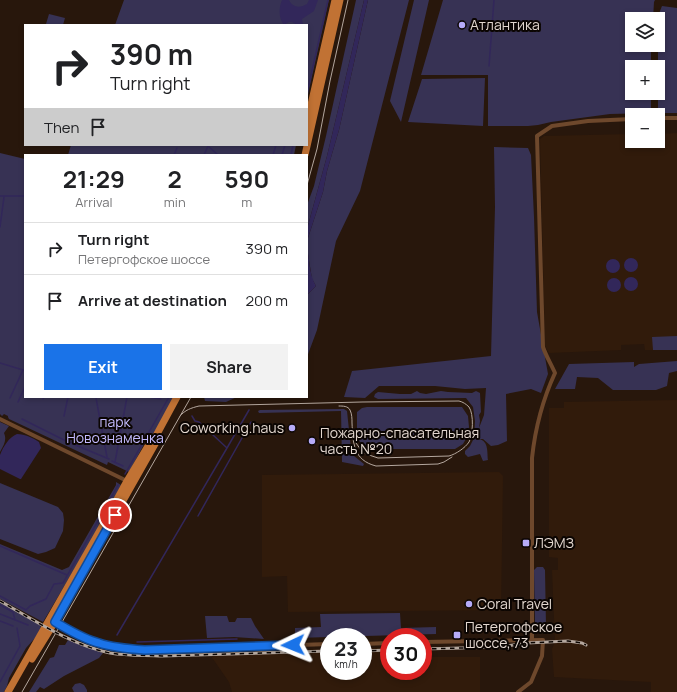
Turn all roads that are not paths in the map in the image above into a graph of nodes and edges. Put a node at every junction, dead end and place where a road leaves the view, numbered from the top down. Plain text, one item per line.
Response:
1 (335, 0) edge
2 (340, 0) edge
3 (308, 118) edge
4 (625, 118) edge
5 (665, 118) edge
6 (677, 118) edge
7 (308, 142) edge
8 (176, 398) edge
9 (181, 398) edge
10 (0, 419) edge
11 (130, 483) junction
12 (52, 620) junction
13 (532, 640) junction
14 (432, 642) edge
15 (320, 644) edge
16 (8, 692) edge
17 (13, 692) edge
18 (518, 692) edge

1 - 3 main road
2 - 7 main road
4 - 13 street
5 - 6 street
8 - 11 main road
9 - 11 main road
10 - 11 street
11 - 12 main road
12 - 15 street
12 - 16 main road
12 - 17 main road
13 - 14 street
13 - 18 street

